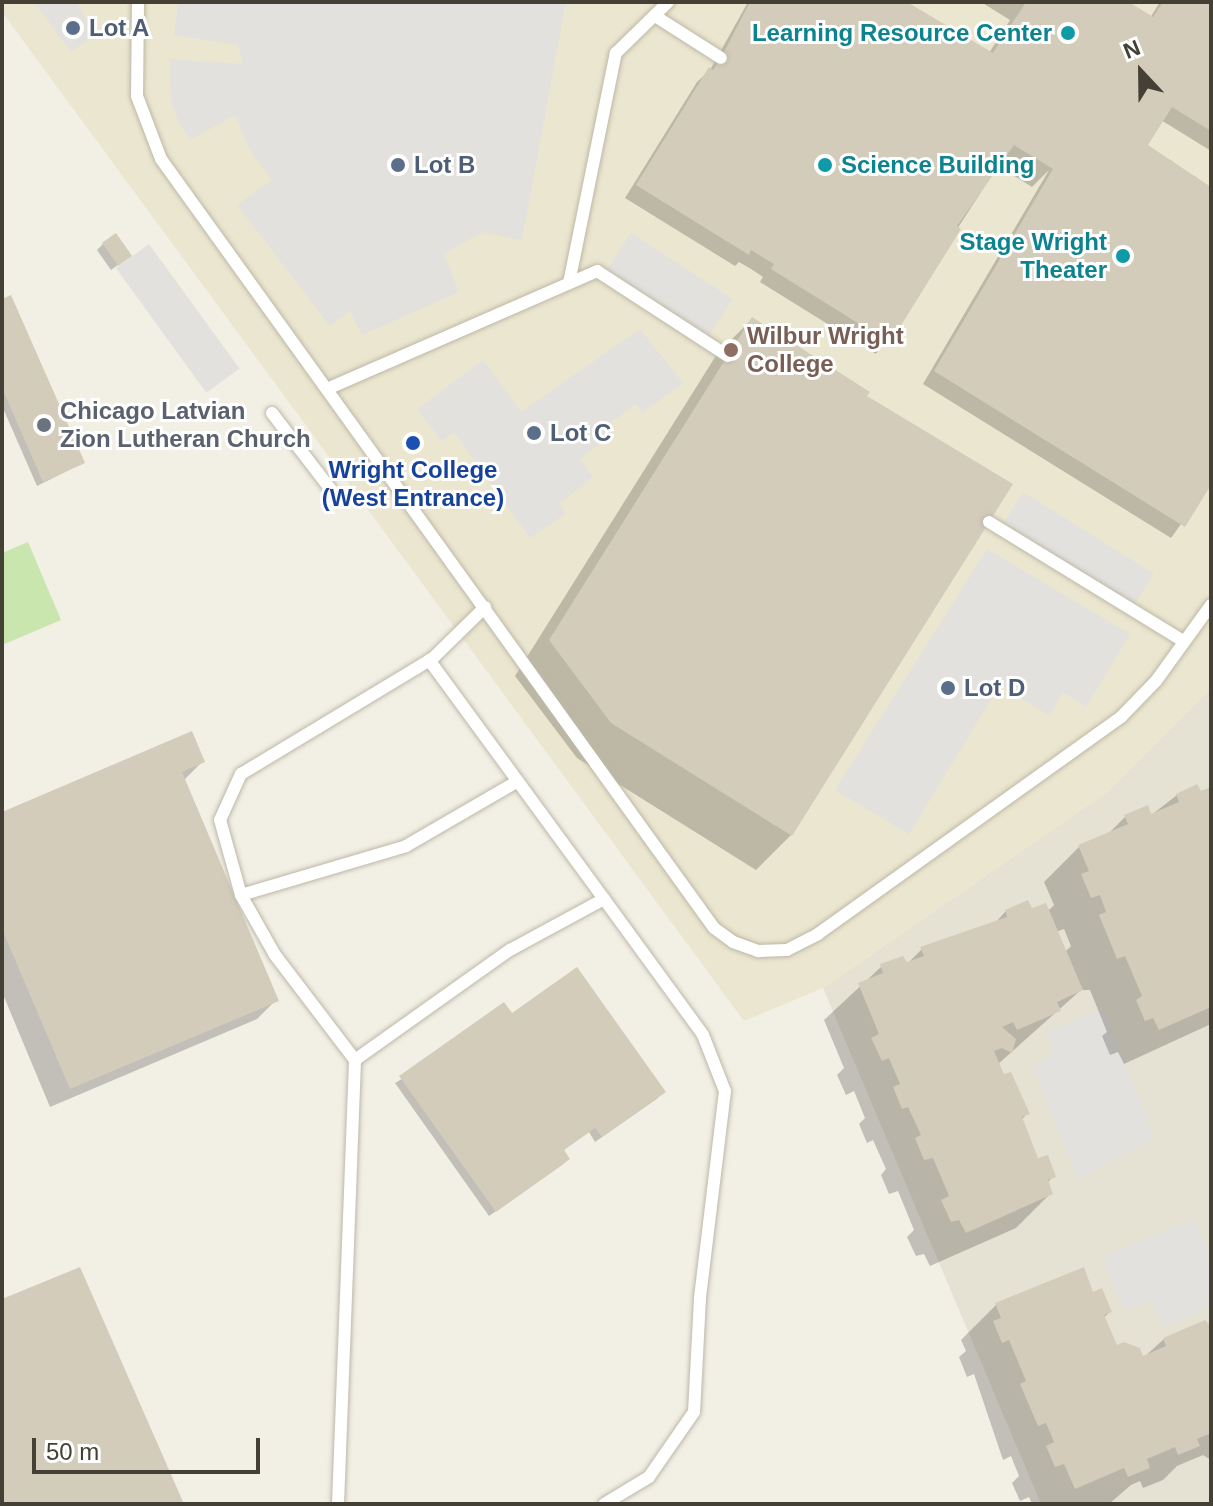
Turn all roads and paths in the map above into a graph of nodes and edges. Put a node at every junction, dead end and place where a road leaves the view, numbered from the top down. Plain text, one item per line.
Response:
1 (138, 2) edge
2 (668, 2) edge
3 (655, 16) junction
4 (721, 58) dead end
5 (569, 283) junction
6 (728, 356) dead end
7 (327, 389) junction
8 (272, 413) dead end
9 (331, 490) dead end
10 (989, 522) dead end
11 (1211, 605) edge
12 (485, 607) junction
13 (1183, 641) junction
14 (429, 660) junction
15 (518, 781) junction
16 (241, 895) junction
17 (604, 899) junction
18 (355, 1060) junction
19 (338, 1504) edge
20 (604, 1504) edge

1 - 7 lane
2 - 3 lane
3 - 4 lane
3 - 5 lane
5 - 6 lane
5 - 7 lane
7 - 12 lane
8 - 9 lane
10 - 13 lane
11 - 13 lane
12 - 13 lane
12 - 14 lane
14 - 15 lane
14 - 16 lane
15 - 16 lane
15 - 17 lane
16 - 18 lane
17 - 18 lane
17 - 20 lane
18 - 19 lane

